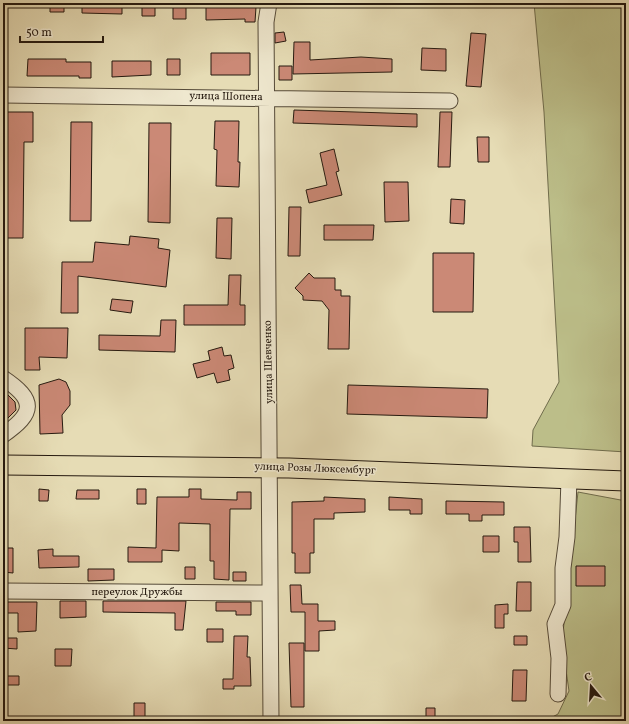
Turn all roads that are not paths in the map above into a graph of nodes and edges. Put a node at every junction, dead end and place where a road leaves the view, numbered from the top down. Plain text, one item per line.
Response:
1 (268, 3) edge
2 (3, 95) edge
3 (266, 98) junction
4 (450, 101) dead end
5 (3, 378) edge
6 (3, 435) edge
7 (3, 465) edge
8 (270, 468) junction
9 (569, 479) junction
10 (626, 481) edge
11 (3, 591) edge
12 (270, 593) junction
13 (558, 694) dead end
14 (271, 721) edge

1 - 3 street, улица Шевченко
2 - 3 street, улица Шопена
3 - 4 street, улица Шопена
3 - 8 street, улица Шевченко
5 - 6 street
7 - 8 main road, улица Розы Люксембург
8 - 9 main road, улица Розы Люксембург
8 - 12 street, улица Шевченко
9 - 10 main road, улица Розы Люксембург
9 - 13 street
11 - 12 street, переулок Дружбы
12 - 14 street, улица Шевченко

